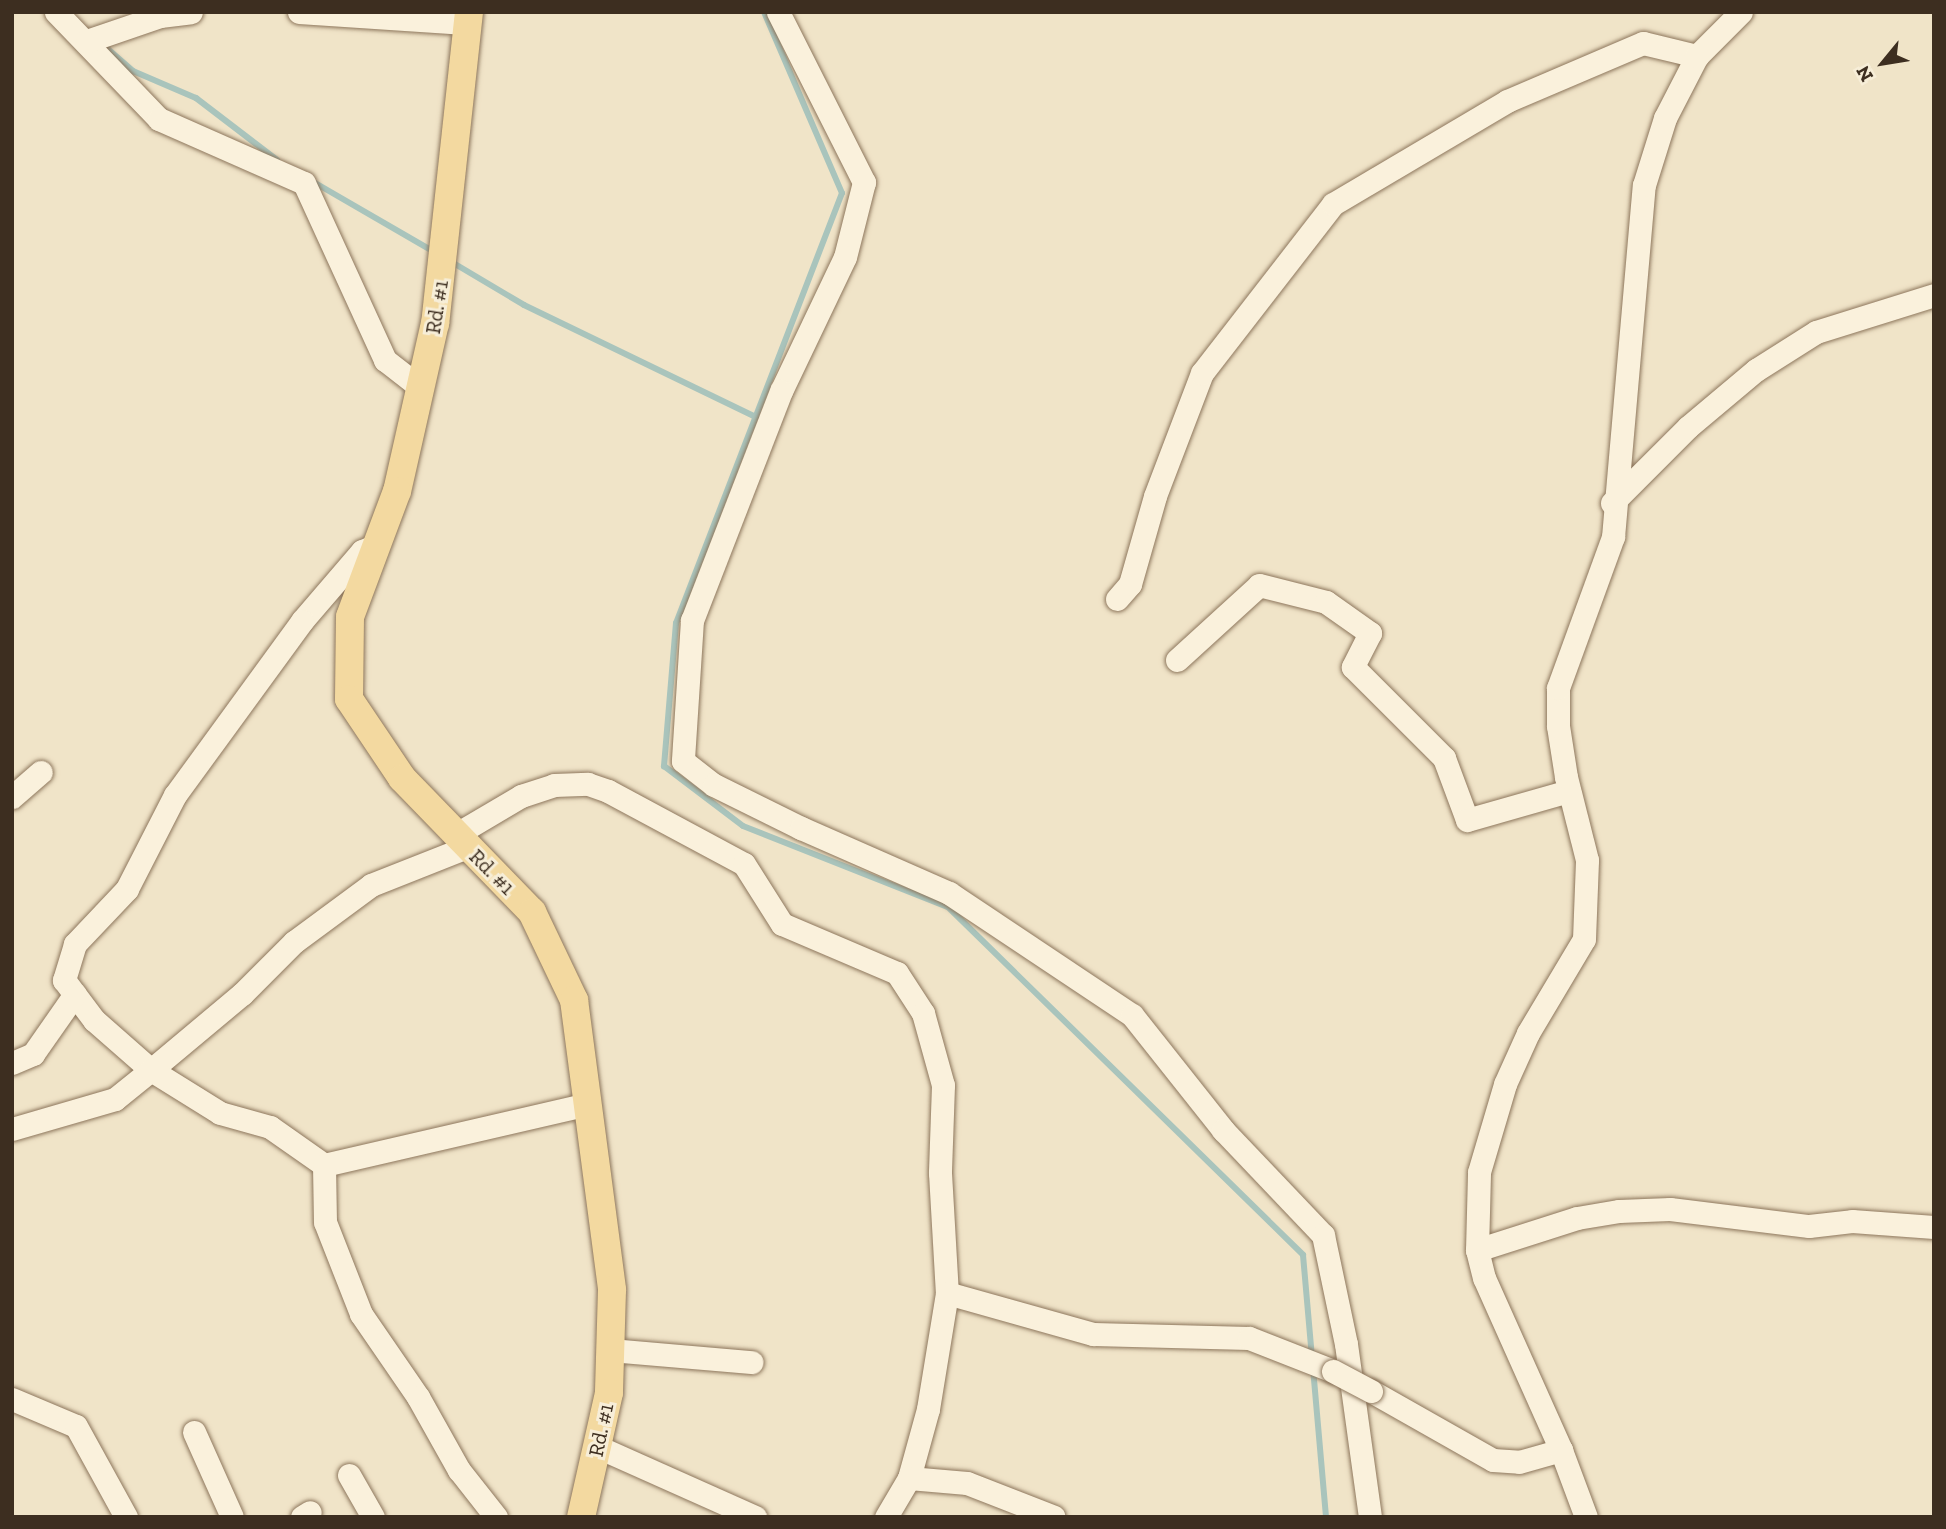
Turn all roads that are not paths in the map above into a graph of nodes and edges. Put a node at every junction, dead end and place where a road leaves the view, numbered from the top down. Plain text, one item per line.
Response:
1 (56, 12) edge
2 (191, 12) edge
3 (299, 12) edge
4 (778, 12) edge
5 (1741, 12) edge
6 (468, 18) edge
7 (86, 41) junction
8 (1697, 56) junction
9 (1934, 295) edge
10 (421, 388) junction
11 (1612, 503) junction
12 (374, 546) junction
13 (1117, 599) dead end
14 (1177, 660) dead end
15 (41, 772) dead end
16 (1569, 791) junction
17 (12, 797) edge
18 (461, 841) junction
19 (75, 994) junction
20 (12, 1063) edge
21 (151, 1070) junction
22 (588, 1104) junction
23 (12, 1129) edge
24 (324, 1165) junction
25 (1934, 1227) edge
26 (1477, 1250) junction
27 (947, 1293) junction
28 (610, 1350) junction
29 (751, 1362) dead end
30 (12, 1399) edge
31 (194, 1432) dead end
32 (598, 1447) junction
33 (1561, 1450) junction
34 (349, 1475) dead end
35 (909, 1478) junction
36 (889, 1516) edge
37 (127, 1517) edge
38 (232, 1517) edge
39 (373, 1517) edge
40 (496, 1517) edge
41 (582, 1517) edge
42 (755, 1517) edge
43 (1054, 1517) edge
44 (1370, 1517) edge
45 (1586, 1517) edge

1 - 7 street
2 - 7 street
3 - 6 street
4 - 44 street
5 - 8 street
6 - 10 main road, Rd. #1
7 - 10 street
8 - 11 street
8 - 13 street
9 - 11 street
10 - 12 main road, Rd. #1
11 - 16 street
12 - 18 main road, Rd. #1
12 - 19 street
14 - 16 street
15 - 17 street
16 - 26 street
18 - 21 street
18 - 22 main road, Rd. #1
18 - 27 street
19 - 20 street
19 - 21 street
21 - 23 street
21 - 24 street
22 - 24 street
22 - 28 main road, Rd. #1
24 - 40 street
25 - 26 street
26 - 33 street
27 - 33 street, bridge
27 - 35 street
28 - 29 street
28 - 32 main road, Rd. #1
30 - 37 street
31 - 38 street
32 - 41 main road, Rd. #1
32 - 42 street
33 - 45 street
34 - 39 street
35 - 36 street
35 - 43 street

